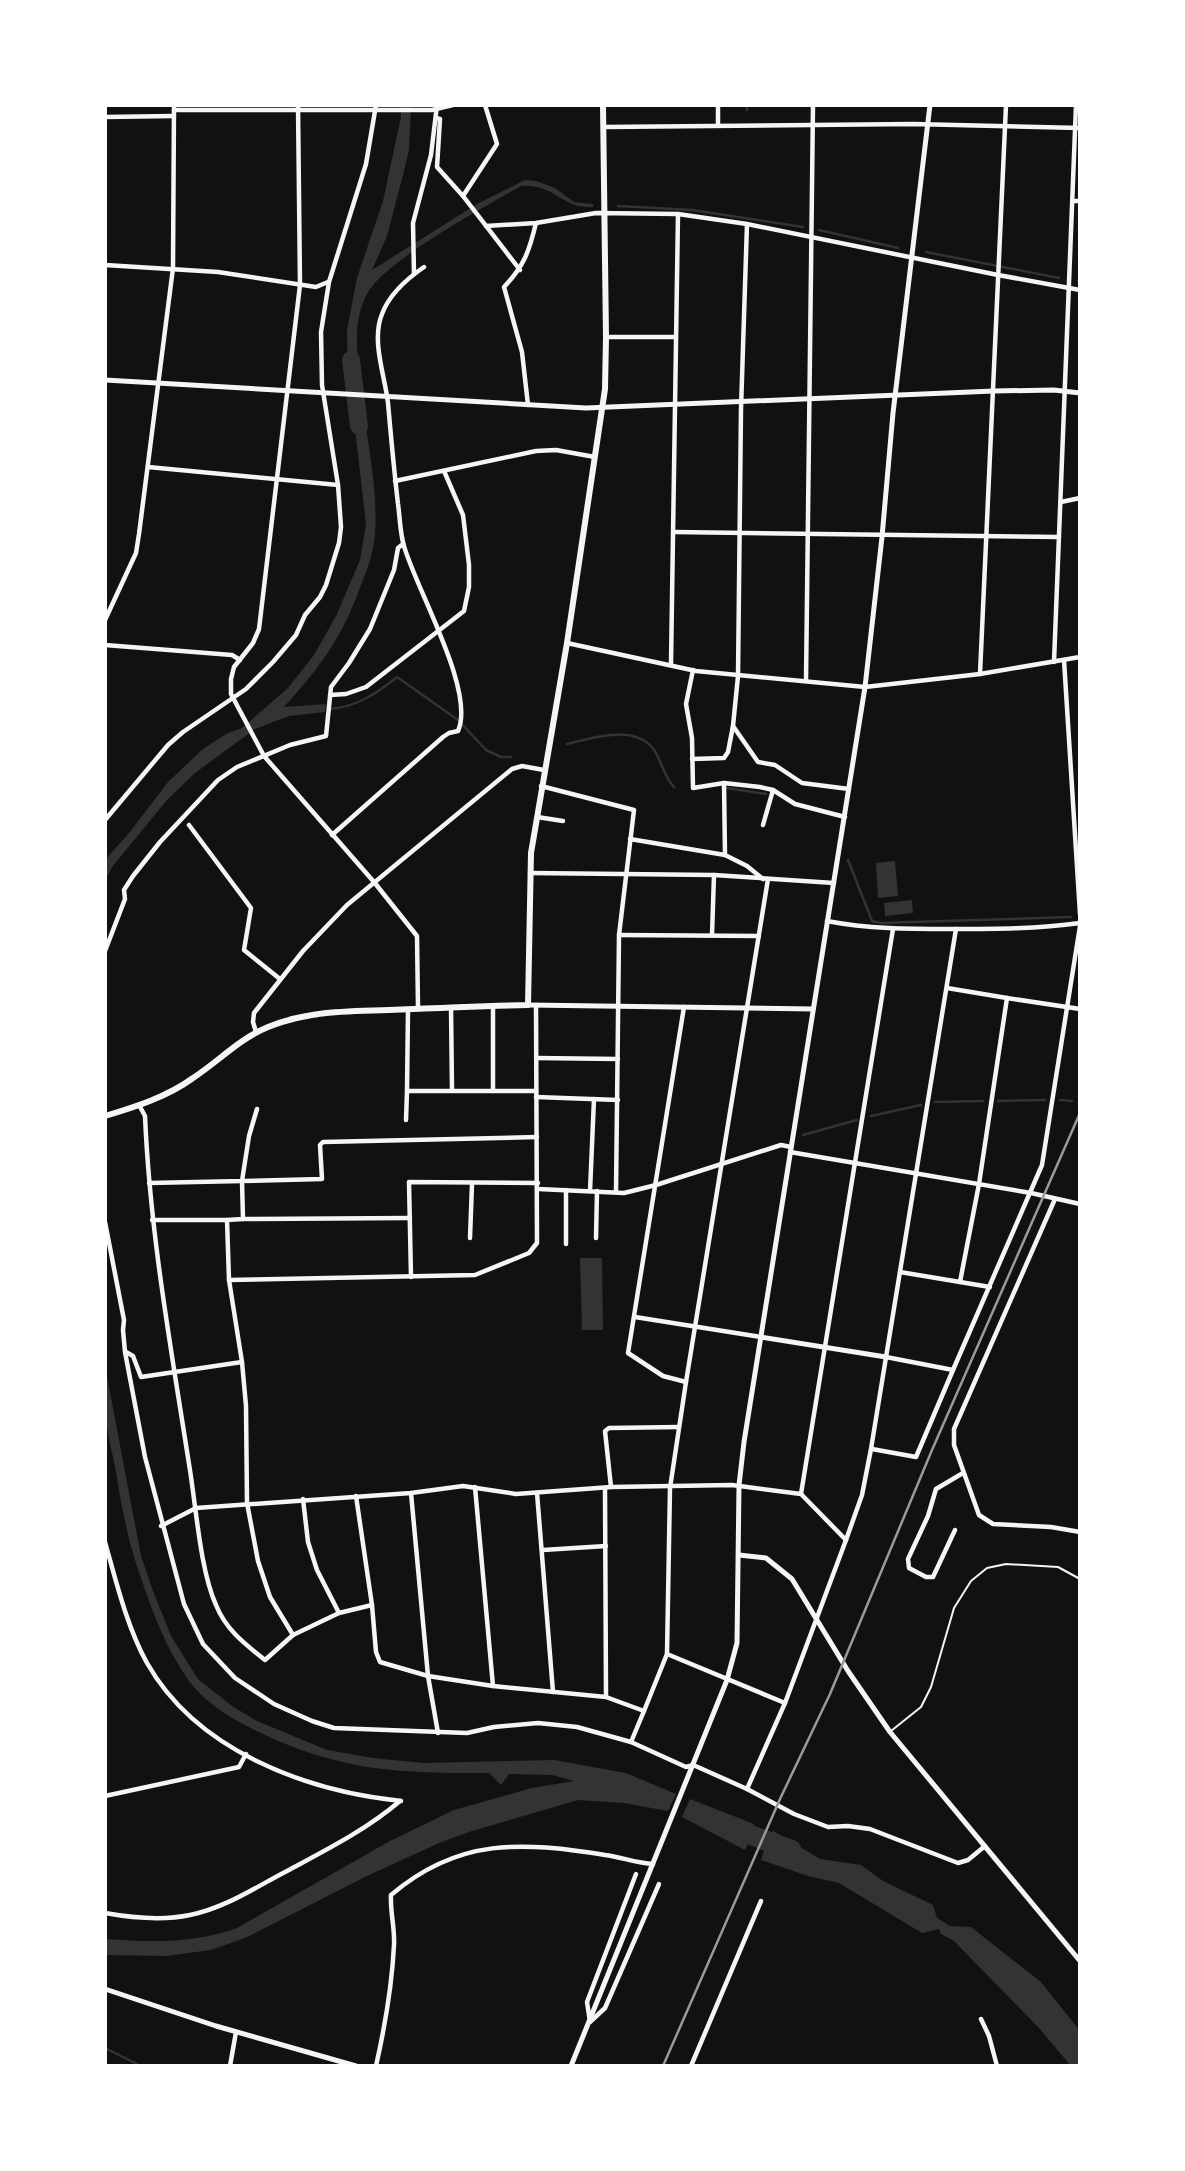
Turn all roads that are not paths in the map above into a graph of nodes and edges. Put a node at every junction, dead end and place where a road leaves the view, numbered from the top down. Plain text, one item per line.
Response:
1 (453, 105) edge
2 (485, 105) edge
3 (603, 105) edge
4 (718, 105) edge
5 (813, 105) edge
6 (930, 105) edge
7 (1006, 105) edge
8 (1076, 105) edge
9 (298, 108) edge
10 (376, 108) edge
11 (435, 108) edge
12 (174, 110) edge
13 (105, 117) edge
14 (436, 118) junction
15 (718, 124) junction
16 (812, 125) junction
17 (927, 125) junction
18 (604, 127) junction
19 (1006, 127) junction
20 (1078, 128) edge
21 (463, 196) junction
22 (1073, 201) junction
23 (1080, 201) edge
24 (605, 213) junction
25 (678, 214) junction
26 (536, 223) junction
27 (747, 224) junction
28 (486, 226) junction
29 (812, 236) junction
30 (911, 257) junction
31 (105, 265) edge
32 (424, 267) dead end
33 (173, 268) junction
34 (520, 270) junction
35 (414, 274) junction
36 (998, 275) junction
37 (329, 282) junction
38 (300, 285) junction
39 (1068, 287) junction
40 (1080, 290) edge
41 (606, 337) junction
42 (675, 337) junction
43 (105, 380) edge
44 (158, 383) junction
45 (287, 390) junction
46 (993, 391) junction
47 (324, 392) junction
48 (1063, 392) junction
49 (1080, 393) edge
50 (385, 396) junction
51 (895, 396) junction
52 (808, 400) junction
53 (741, 402) junction
54 (675, 404) junction
55 (528, 405) junction
56 (602, 408) junction
57 (595, 457) junction
58 (148, 467) junction
59 (444, 471) junction
60 (277, 480) junction
61 (395, 481) junction
62 (338, 485) junction
63 (1080, 498) edge
64 (1060, 502) junction
65 (674, 532) junction
66 (741, 534) junction
67 (809, 535) junction
68 (988, 536) junction
69 (882, 537) junction
70 (1059, 537) junction
71 (403, 544) junction
72 (105, 620) edge
73 (439, 629) junction
74 (567, 643) junction
75 (105, 645) edge
76 (1080, 657) edge
77 (240, 660) junction
78 (1064, 660) junction
79 (1054, 662) junction
80 (671, 664) junction
81 (693, 670) junction
82 (980, 674) junction
83 (738, 676) junction
84 (806, 681) junction
85 (865, 687) junction
86 (330, 695) junction
87 (234, 700) junction
88 (733, 726) junction
89 (264, 755) junction
90 (692, 759) junction
91 (544, 769) junction
92 (724, 783) junction
93 (541, 786) junction
94 (849, 789) junction
95 (773, 790) junction
96 (536, 817) junction
97 (845, 817) junction
98 (105, 820) edge
99 (563, 821) dead end
100 (189, 825) dead end
101 (763, 825) dead end
102 (332, 835) junction
103 (630, 839) junction
104 (725, 855) junction
105 (529, 873) junction
106 (626, 873) junction
107 (714, 875) junction
108 (765, 879) junction
109 (374, 882) junction
110 (834, 883) junction
111 (1080, 914) edge
112 (827, 921) junction
113 (1080, 924) edge
114 (893, 929) junction
115 (956, 929) junction
116 (619, 935) junction
117 (712, 935) junction
118 (759, 936) junction
119 (105, 951) edge
120 (280, 979) junction
121 (947, 988) junction
122 (1007, 998) junction
123 (532, 1005) junction
124 (493, 1006) junction
125 (617, 1006) junction
126 (451, 1007) junction
127 (684, 1007) junction
128 (1067, 1007) junction
129 (418, 1008) junction
130 (747, 1008) junction
131 (408, 1009) junction
132 (813, 1009) junction
133 (1080, 1009) edge
134 (256, 1032) junction
135 (536, 1058) junction
136 (618, 1059) junction
137 (407, 1091) junction
138 (452, 1091) junction
139 (493, 1091) junction
140 (536, 1094) junction
141 (594, 1099) junction
142 (618, 1100) junction
143 (139, 1105) junction
144 (257, 1109) dead end
145 (105, 1116) edge
146 (406, 1120) dead end
147 (537, 1137) junction
148 (790, 1150) junction
149 (723, 1164) junction
150 (855, 1165) junction
151 (918, 1174) junction
152 (242, 1181) junction
153 (149, 1183) junction
154 (472, 1184) junction
155 (979, 1184) junction
156 (656, 1185) junction
157 (538, 1186) junction
158 (566, 1190) junction
159 (590, 1191) junction
160 (597, 1191) junction
161 (616, 1191) junction
162 (1031, 1193) junction
163 (1055, 1199) junction
164 (1080, 1204) edge
165 (410, 1218) junction
166 (243, 1219) junction
167 (152, 1220) junction
168 (227, 1220) junction
169 (105, 1222) edge
170 (470, 1238) dead end
171 (596, 1238) dead end
172 (566, 1244) dead end
173 (900, 1272) junction
174 (411, 1277) junction
175 (229, 1280) junction
176 (960, 1282) junction
177 (990, 1287) junction
178 (635, 1317) junction
179 (695, 1326) junction
180 (761, 1337) junction
181 (825, 1348) junction
182 (125, 1352) junction
183 (886, 1357) junction
184 (242, 1362) junction
185 (953, 1370) junction
186 (174, 1371) junction
187 (686, 1382) junction
188 (679, 1427) junction
189 (872, 1449) junction
190 (963, 1473) junction
191 (739, 1485) junction
192 (475, 1487) junction
193 (608, 1487) junction
194 (670, 1488) junction
195 (411, 1493) junction
196 (537, 1493) junction
197 (801, 1494) junction
198 (356, 1496) junction
199 (303, 1499) junction
200 (247, 1503) junction
201 (196, 1508) junction
202 (162, 1526) junction
203 (955, 1530) dead end
204 (1080, 1532) edge
205 (846, 1540) junction
206 (105, 1542) edge
207 (606, 1546) junction
208 (543, 1550) junction
209 (739, 1555) junction
210 (1080, 1579) edge
211 (372, 1605) junction
212 (339, 1613) junction
213 (293, 1635) junction
214 (667, 1654) junction
215 (428, 1676) junction
216 (727, 1680) junction
217 (493, 1686) junction
218 (553, 1692) junction
219 (606, 1697) junction
220 (785, 1703) junction
221 (644, 1711) junction
222 (890, 1732) junction
223 (438, 1733) junction
224 (631, 1742) junction
225 (246, 1754) junction
226 (691, 1768) junction
227 (747, 1789) junction
228 (105, 1796) edge
229 (985, 1845) junction
230 (653, 1863) junction
231 (636, 1874) dead end
232 (659, 1884) dead end
233 (761, 1902) dead end
234 (105, 1913) edge
235 (1080, 1961) edge
236 (105, 1989) edge
237 (981, 2019) dead end
238 (590, 2022) junction
239 (236, 2032) junction
240 (230, 2066) edge
241 (356, 2066) edge
242 (376, 2066) edge
243 (570, 2066) edge
244 (691, 2066) edge
245 (997, 2066) edge

1 - 11 street
2 - 21 street
3 - 18 main road
4 - 15 street
5 - 16 street
6 - 17 street
7 - 19 street
8 - 20 street
9 - 10 street
9 - 12 street
9 - 38 street
10 - 11 street
10 - 37 street
11 - 14 street
12 - 13 street
12 - 33 street
14 - 21 street
14 - 35 street
15 - 16 street
15 - 18 street
16 - 17 street
16 - 29 street
17 - 19 street
17 - 30 street
18 - 24 main road
19 - 20 street
19 - 36 street
20 - 22 street
21 - 28 street
22 - 23 street
22 - 39 street
24 - 25 street
24 - 26 street
24 - 41 main road
25 - 27 street
25 - 42 street
26 - 28 street
26 - 34 street
27 - 29 street
27 - 53 street
28 - 34 street
29 - 30 street
29 - 52 street
30 - 36 street
30 - 51 street
31 - 33 street
32 - 35 street
33 - 38 street
33 - 44 street
34 - 55 street
35 - 50 street
36 - 39 street
36 - 46 street
37 - 38 street
37 - 47 street
38 - 45 street
39 - 40 street
39 - 48 street
41 - 42 street
41 - 56 main road
42 - 54 street
43 - 44 street
44 - 45 street
44 - 58 street
45 - 47 street
45 - 60 street
46 - 48 street
46 - 51 street
46 - 68 street
47 - 50 street
47 - 62 street
48 - 49 street
48 - 64 street
50 - 55 street
50 - 61 street
51 - 52 street
51 - 69 street
52 - 53 street
52 - 67 street
53 - 54 street
53 - 66 street
54 - 56 street
54 - 65 street
55 - 56 street
56 - 57 main road
57 - 59 street
57 - 74 main road
58 - 60 street
58 - 72 street
59 - 61 street
59 - 73 street
60 - 62 street
60 - 77 street
61 - 71 street
62 - 87 street
63 - 64 street
64 - 70 street
65 - 66 street
65 - 80 street
66 - 67 street
66 - 83 street
67 - 69 street
67 - 84 street
68 - 69 street
68 - 70 street
68 - 82 street
69 - 85 street
70 - 79 street
71 - 73 street
71 - 86 street
73 - 86 street
73 - 102 street
74 - 80 street
74 - 91 main road
75 - 77 street
76 - 78 street
77 - 87 street
78 - 79 street
78 - 111 street
79 - 82 street
80 - 81 street
81 - 83 street
81 - 90 street
82 - 85 street
83 - 84 street
83 - 88 street
84 - 85 street
85 - 94 street
86 - 89 street
87 - 89 street
87 - 98 street
88 - 90 street
88 - 94 street
89 - 102 street
89 - 119 street
90 - 92 street
91 - 93 main road
91 - 109 street
92 - 95 street
92 - 104 street
93 - 96 main road
93 - 103 street
94 - 97 street
95 - 97 street
95 - 101 street
96 - 99 street
96 - 105 main road
97 - 110 street
100 - 120 street
102 - 109 street
103 - 104 street
103 - 106 street
104 - 108 street
105 - 106 street
105 - 123 main road
106 - 107 street
106 - 116 street
107 - 108 street
107 - 117 street
108 - 110 street
108 - 118 street
109 - 120 street
109 - 129 street
110 - 112 street
112 - 114 street
112 - 132 street
113 - 115 street
113 - 128 street
114 - 115 street
114 - 150 street
115 - 121 street
116 - 117 street
116 - 125 street
117 - 118 street
118 - 130 street
120 - 134 street
121 - 122 street
121 - 151 street
122 - 128 street
122 - 155 street
123 - 124 main road
123 - 125 street
123 - 135 street
124 - 126 main road
124 - 139 street
125 - 127 street
125 - 136 street
126 - 129 main road
126 - 138 street
127 - 130 street
127 - 156 street
128 - 133 street
128 - 162 street
129 - 131 main road
130 - 132 street
130 - 149 street
131 - 134 main road
131 - 137 street
132 - 148 street
134 - 143 main road
135 - 136 street
135 - 140 street
136 - 142 street
137 - 138 street
137 - 146 street
138 - 139 street
139 - 140 street
140 - 141 street
140 - 147 street
141 - 142 street
141 - 159 street
142 - 161 street
143 - 145 main road
143 - 153 street
144 - 152 street
147 - 152 street
147 - 157 street
148 - 149 street
148 - 150 street
148 - 180 street
149 - 156 street
149 - 179 street
150 - 151 street
150 - 181 street
151 - 155 street
151 - 173 street
152 - 153 street
152 - 166 street
153 - 167 street
154 - 157 street
154 - 165 street
154 - 170 street
155 - 162 street
155 - 176 street
156 - 161 street
156 - 178 street
157 - 158 street
157 - 174 street
158 - 159 street
158 - 172 street
159 - 160 street
160 - 161 street
160 - 171 street
162 - 163 street
162 - 177 street
163 - 164 street
163 - 190 street
165 - 166 street
165 - 174 street
166 - 168 street
167 - 168 street
167 - 186 street
168 - 175 street
169 - 182 street
173 - 176 street
173 - 183 street
174 - 175 street
175 - 184 street
176 - 177 street
177 - 185 street
178 - 179 street
178 - 187 street
179 - 180 street
179 - 187 street
180 - 181 street
180 - 191 street
181 - 183 street
181 - 197 street
182 - 186 street
182 - 202 street
183 - 185 street
183 - 189 street
184 - 186 street
184 - 200 street
185 - 189 street
186 - 201 street
187 - 188 street
188 - 193 street
188 - 194 street
189 - 205 street
190 - 203 street
190 - 204 street
191 - 194 street
191 - 197 street
191 - 209 street
192 - 195 street
192 - 196 street
192 - 217 street
193 - 194 street
193 - 196 street
193 - 207 street
194 - 214 street
195 - 198 street
195 - 215 street
196 - 208 street
197 - 205 street
198 - 199 street
198 - 211 street
199 - 200 street
199 - 212 street
200 - 201 street
200 - 213 street
201 - 202 street
201 - 213 street
202 - 223 street
205 - 220 street
206 - 225 street
207 - 208 street
207 - 219 street
208 - 218 street
209 - 216 street
209 - 222 street
210 - 222 lane
211 - 212 street
211 - 215 street
212 - 213 street
214 - 216 street
214 - 221 street
215 - 217 street
215 - 223 street
216 - 220 street
216 - 226 street
217 - 218 street
218 - 219 street
219 - 221 street
220 - 227 street
221 - 224 street
222 - 229 street
223 - 224 street
224 - 226 street
225 - 228 street
225 - 234 street
226 - 227 street
226 - 230 street
227 - 229 street
229 - 235 street
230 - 238 street
230 - 242 street
231 - 238 street
232 - 238 street
233 - 244 street
236 - 239 street
237 - 245 street
238 - 243 street
239 - 240 street
239 - 241 street

